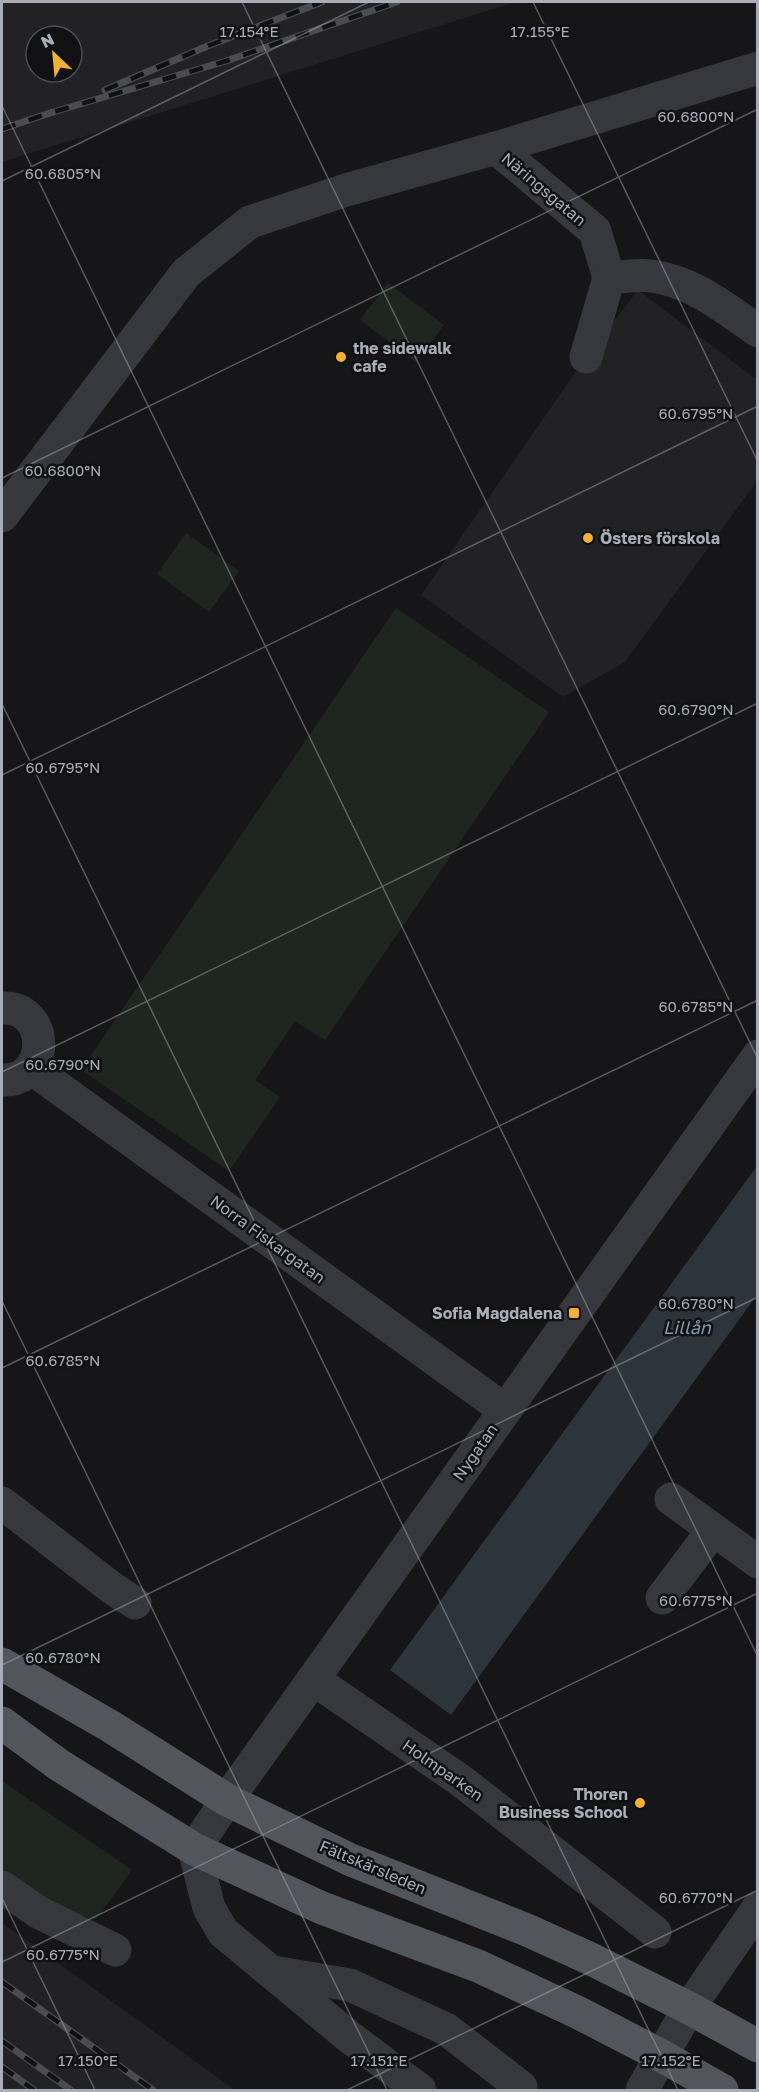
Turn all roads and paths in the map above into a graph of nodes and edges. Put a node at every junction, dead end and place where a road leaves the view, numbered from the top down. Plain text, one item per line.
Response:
1 (758, 68) edge
2 (496, 148) junction
3 (609, 278) junction
4 (758, 332) edge
5 (586, 357) dead end
6 (2, 516) edge
7 (2, 1008) edge
8 (758, 1056) edge
9 (31, 1068) junction
10 (2, 1080) edge
11 (505, 1410) junction
12 (671, 1499) dead end
13 (2, 1503) edge
14 (713, 1530) junction
15 (758, 1562) edge
16 (662, 1598) dead end
17 (135, 1603) dead end
18 (2, 1639) edge
19 (2, 1664) edge
20 (313, 1679) junction
21 (2, 1723) edge
22 (110, 1726) junction
23 (2, 1735) edge
24 (58, 1765) junction
25 (227, 1800) junction
26 (194, 1849) junction
27 (2, 1887) edge
28 (758, 1908) edge
29 (655, 1932) dead end
30 (114, 1950) dead end
31 (273, 1972) junction
32 (689, 2008) junction
33 (758, 2046) edge
34 (662, 2056) junction
35 (522, 2089) edge
36 (420, 2091) edge
37 (642, 2091) edge
38 (722, 2091) edge

1 - 2 street
2 - 3 street, Näringsgatan
2 - 6 street
3 - 4 street
3 - 5 street
7 - 9 street
8 - 11 street, Nygatan
9 - 10 street
9 - 11 street, Norra Fiskargatan
11 - 20 street, Nygatan
12 - 14 street
13 - 17 street
14 - 15 street
14 - 16 street
18 - 22 main road
19 - 22 main road, Fältskärsleden
20 - 25 street, Nygatan
20 - 29 street, Holmparken
21 - 24 main road
22 - 25 main road, Fältskärsleden
23 - 24 main road
24 - 26 main road
25 - 26 street, Nygatan
25 - 32 main road, Fältskärsleden
26 - 31 street
26 - 34 main road
27 - 30 street
28 - 32 street
31 - 35 street
31 - 36 street
32 - 33 main road, Fältskärsleden
32 - 34 street
34 - 37 street
34 - 38 main road

